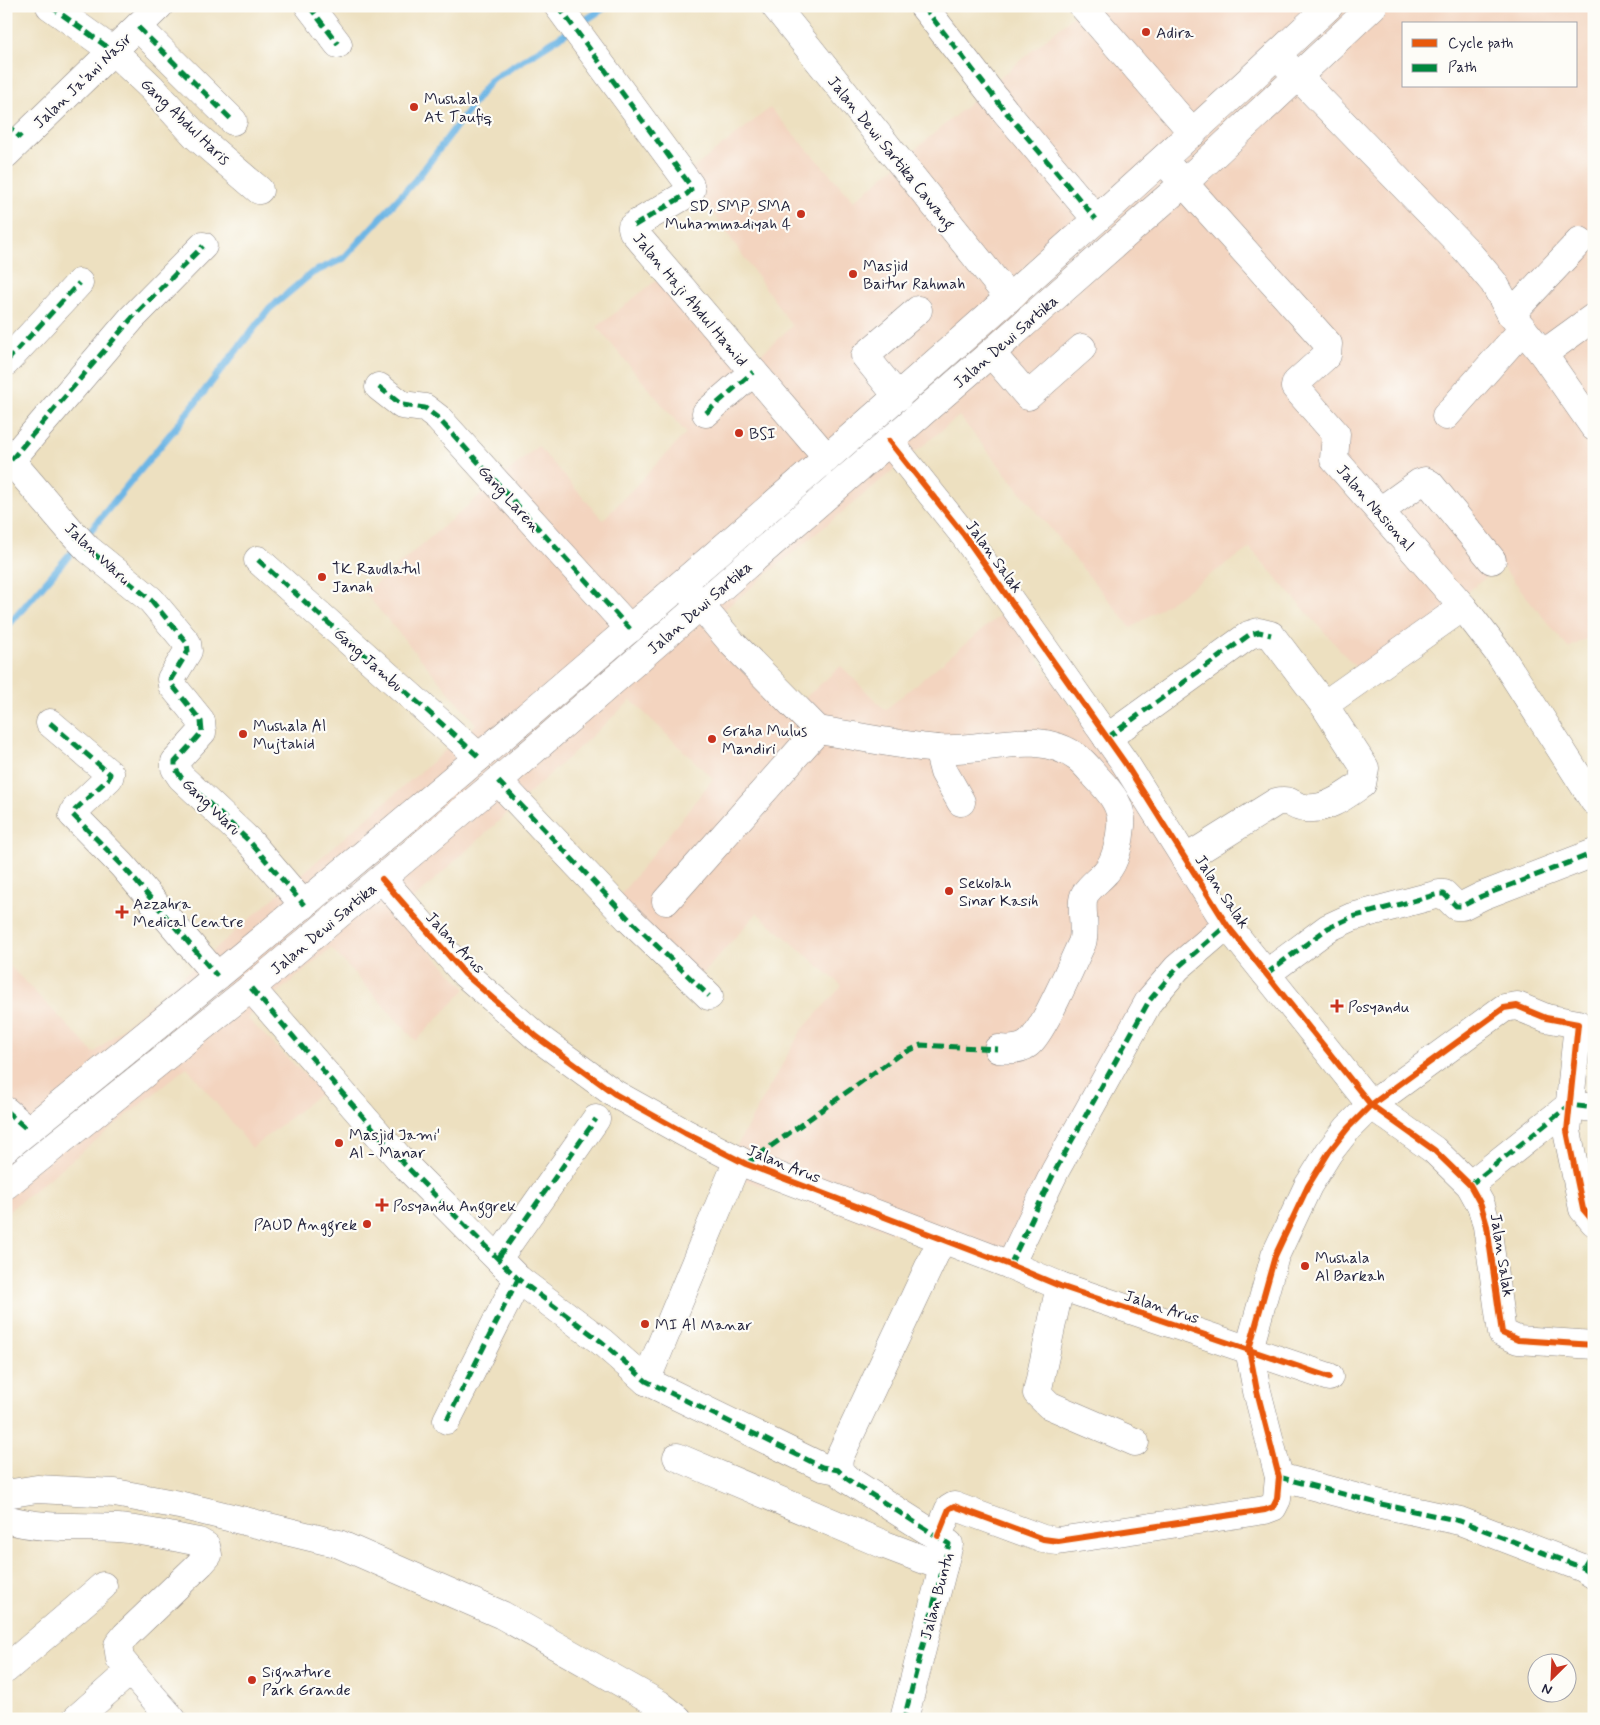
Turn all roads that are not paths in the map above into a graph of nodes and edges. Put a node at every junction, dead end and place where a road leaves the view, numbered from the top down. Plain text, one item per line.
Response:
1 (50, 6) edge
2 (159, 6) edge
3 (309, 6) edge
4 (775, 6) edge
5 (923, 6) edge
6 (1083, 6) edge
7 (1329, 6) edge
8 (1373, 6) edge
9 (560, 9) edge
10 (138, 27) junction
11 (338, 44) dead end
12 (113, 51) junction
13 (1277, 55) junction
14 (1298, 77) junction
15 (233, 121) dead end
16 (1193, 133) junction
17 (11, 139) edge
18 (1163, 160) junction
19 (1184, 183) junction
20 (259, 190) dead end
21 (1096, 219) junction
22 (1580, 241) dead end
23 (203, 246) dead end
24 (79, 284) dead end
25 (1009, 298) junction
26 (918, 310) dead end
27 (1594, 317) edge
28 (1517, 321) junction
29 (1082, 348) dead end
30 (991, 353) junction
31 (1543, 354) junction
32 (6, 362) edge
33 (753, 372) junction
34 (379, 386) dead end
35 (898, 397) junction
36 (706, 413) dead end
37 (1446, 416) dead end
38 (1594, 427) edge
39 (889, 441) junction
40 (9, 457) edge
41 (827, 458) junction
42 (1380, 512) junction
43 (258, 560) dead end
44 (1492, 560) dead end
45 (682, 584) junction
46 (700, 606) junction
47 (1463, 607) junction
48 (630, 629) junction
49 (188, 651) joint
50 (1324, 705) junction
51 (50, 723) dead end
52 (818, 730) junction
53 (1107, 738) junction
54 (938, 749) junction
55 (479, 757) junction
56 (498, 781) junction
57 (1594, 801) edge
58 (961, 802) dead end
59 (1594, 853) edge
60 (1185, 860) junction
61 (382, 879) junction
62 (666, 901) dead end
63 (304, 905) junction
64 (1227, 925) junction
65 (1266, 974) junction
66 (217, 976) junction
67 (251, 988) junction
68 (709, 996) dead end
69 (998, 1049) dead end
70 (1371, 1106) junction
71 (1582, 1107) edge
72 (6, 1111) edge
73 (596, 1119) dead end
74 (28, 1130) junction
75 (6, 1148) edge
76 (738, 1160) junction
77 (6, 1185) edge
78 (1470, 1185) junction
79 (1594, 1222) edge
80 (942, 1240) junction
81 (499, 1257) junction
82 (1010, 1265) junction
83 (518, 1279) junction
84 (1060, 1286) junction
85 (1594, 1345) edge
86 (1249, 1349) junction
87 (1329, 1377) dead end
88 (646, 1381) junction
89 (447, 1420) dead end
90 (1135, 1442) dead end
91 (677, 1457) dead end
92 (838, 1470) junction
93 (1279, 1477) junction
94 (6, 1494) edge
95 (6, 1519) edge
96 (938, 1536) junction
97 (1590, 1564) edge
98 (943, 1567) junction
99 (103, 1586) dead end
100 (6, 1669) edge
101 (130, 1671) junction
102 (76, 1719) edge
103 (172, 1719) edge
104 (678, 1719) edge
105 (904, 1719) edge

1 - 12 street, Gang Abdul Haris
2 - 10 street, Jalan Ja'ani Nasir
3 - 11 street
4 - 25 street, Jalan Dewi Sartika Cawang
5 - 21 street
6 - 16 street
7 - 13 street, Jalan Dewi Sartika
8 - 14 street, Jalan Dewi Sartika
9 - 33 street, Jalan Haji Abdul Hamid
10 - 12 street, Jalan Ja'ani Nasir
10 - 15 street
12 - 17 street, Jalan Ja'ani Nasir
12 - 20 street, Gang Abdul Haris
13 - 14 street
13 - 16 street, Jalan Dewi Sartika
14 - 19 street, Jalan Dewi Sartika
14 - 28 street
16 - 18 street, Jalan Dewi Sartika
18 - 19 street, Jalan Nasional
18 - 21 street, Jalan Dewi Sartika
19 - 30 street, Jalan Dewi Sartika
19 - 42 street, Jalan Nasional
21 - 25 street, Jalan Dewi Sartika
22 - 28 street
23 - 40 street
24 - 32 street
25 - 35 street, Jalan Dewi Sartika
26 - 35 street
27 - 31 street
28 - 31 street
28 - 37 street
29 - 30 street
30 - 39 street, Jalan Dewi Sartika
31 - 38 street
33 - 36 street
33 - 41 street, Jalan Haji Abdul Hamid
34 - 48 street, Gang Laren
35 - 41 street, Jalan Dewi Sartika
39 - 46 street, Jalan Dewi Sartika
39 - 53 street, Jalan Salak
40 - 49 street, Jalan Waru
41 - 45 street, Jalan Dewi Sartika
42 - 44 street
42 - 47 street, Jalan Nasional
43 - 55 street, Gang Jambu
45 - 46 street
45 - 48 street, Jalan Dewi Sartika
46 - 52 street
46 - 56 street, Jalan Dewi Sartika
47 - 50 street
47 - 57 street, Jalan Nasional
48 - 55 street, Jalan Dewi Sartika
49 - 63 street, Gang Waru
50 - 53 street
50 - 60 street
51 - 66 street
52 - 54 street
52 - 62 street
53 - 60 street, Jalan Salak
54 - 58 street
54 - 69 street
55 - 63 street, Jalan Dewi Sartika
56 - 61 street, Jalan Dewi Sartika
56 - 68 street
59 - 65 street
60 - 64 street, Jalan Salak
61 - 67 street, Jalan Dewi Sartika
61 - 76 street, Jalan Arus
63 - 66 street, Jalan Dewi Sartika
64 - 65 street, Jalan Salak
64 - 82 street
65 - 70 street, Jalan Salak
66 - 74 street, Jalan Dewi Sartika
67 - 77 street, Jalan Dewi Sartika
67 - 81 street
70 - 71 street
70 - 78 street, Jalan Salak
70 - 86 street
71 - 78 street
71 - 79 street
72 - 74 street
73 - 81 street
74 - 75 street, Jalan Dewi Sartika
76 - 80 street, Jalan Arus
76 - 88 street
78 - 85 street, Jalan Salak
80 - 82 street, Jalan Arus
80 - 92 street
81 - 83 street
82 - 84 street, Jalan Arus
83 - 88 street
83 - 89 street
84 - 86 street, Jalan Arus
84 - 90 street
86 - 87 street, Jalan Arus
86 - 93 street
88 - 92 street
91 - 98 street
92 - 96 street, Jalan Buntu
93 - 96 street
93 - 97 street
94 - 104 street
95 - 101 street
96 - 98 street, Jalan Buntu
98 - 105 street, Jalan Buntu
99 - 100 street
101 - 102 street
101 - 103 street

